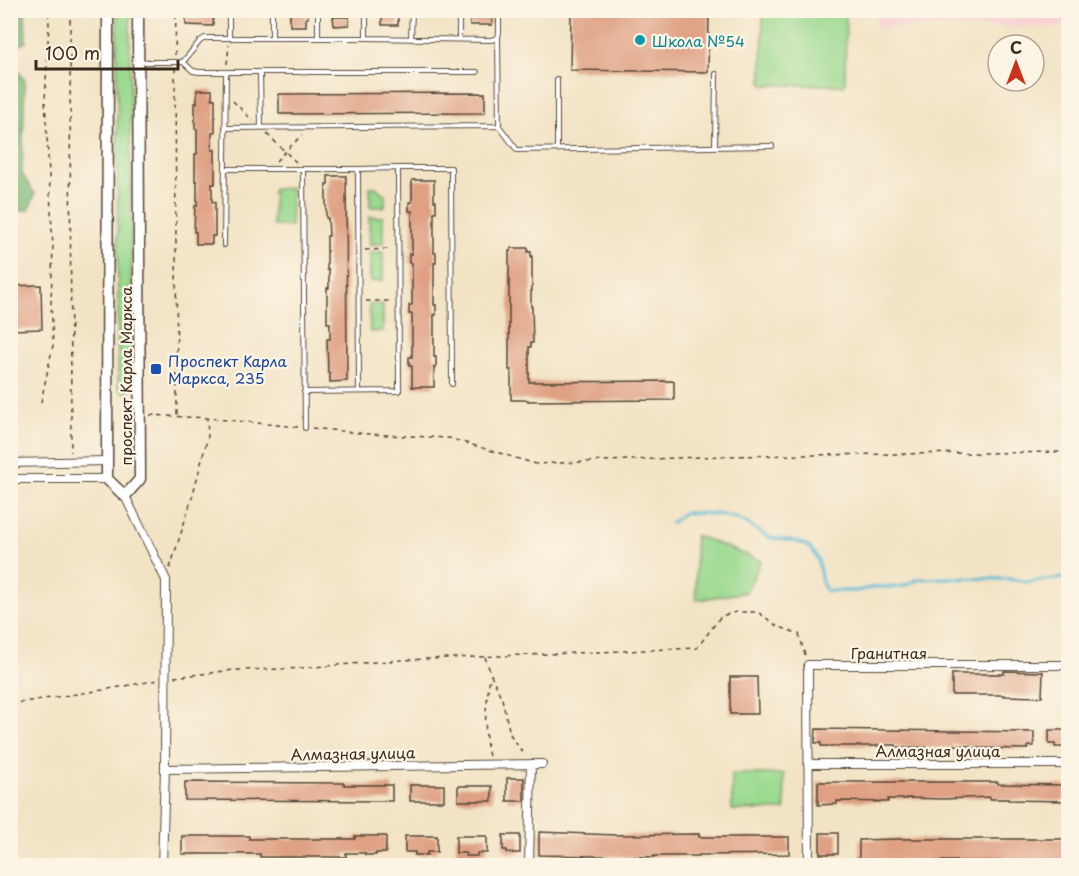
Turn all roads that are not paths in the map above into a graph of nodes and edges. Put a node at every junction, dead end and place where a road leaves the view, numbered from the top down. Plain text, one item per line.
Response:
1 (108, 10) edge
2 (138, 10) edge
3 (229, 10) edge
4 (272, 10) edge
5 (318, 10) edge
6 (366, 10) edge
7 (412, 10) edge
8 (459, 10) edge
9 (499, 10) edge
10 (229, 38) junction
11 (272, 38) junction
12 (318, 38) junction
13 (366, 38) junction
14 (498, 38) junction
15 (411, 39) junction
16 (459, 39) junction
17 (138, 62) junction
18 (183, 62) junction
19 (477, 72) dead end
20 (226, 73) junction
21 (260, 73) junction
22 (716, 74) dead end
23 (557, 79) dead end
24 (499, 126) junction
25 (225, 128) junction
26 (261, 128) junction
27 (772, 146) dead end
28 (715, 147) junction
29 (557, 149) junction
30 (398, 168) junction
31 (225, 169) junction
32 (303, 169) junction
33 (358, 169) junction
34 (224, 245) dead end
35 (452, 384) dead end
36 (359, 391) junction
37 (304, 392) junction
38 (304, 428) road end
39 (108, 461) junction
40 (10, 463) edge
41 (10, 479) edge
42 (108, 479) junction
43 (125, 496) junction
44 (1068, 665) edge
45 (531, 764) junction
46 (542, 764) dead end
47 (808, 764) junction
48 (1068, 764) edge
49 (165, 769) junction
50 (162, 866) edge
51 (530, 866) edge
52 (809, 866) edge

1 - 39 street, проспект Карла Маркса
2 - 17 street, проспект Карла Маркса
3 - 10 lane
4 - 11 lane
5 - 12 lane
6 - 13 lane
7 - 15 lane
8 - 16 lane
9 - 14 lane
10 - 11 lane
10 - 18 lane
11 - 12 lane
12 - 13 lane
13 - 15 lane
14 - 16 lane
14 - 24 lane
15 - 16 lane
17 - 18 lane
17 - 43 street, проспект Карла Маркса
18 - 20 lane
19 - 21 lane
20 - 21 lane
20 - 25 lane
21 - 26 lane
22 - 28 lane
23 - 29 lane
24 - 26 lane
24 - 29 lane
25 - 26 lane
25 - 31 lane
27 - 28 lane
28 - 29 lane
30 - 33 lane
30 - 35 lane
30 - 36 lane
31 - 32 lane
31 - 34 lane
32 - 33 lane
32 - 37 lane
33 - 36 lane
36 - 37 lane
37 - 38 lane
39 - 40 street
39 - 42 street, проспект Карла Маркса
41 - 42 street
42 - 43 street, проспект Карла Маркса
43 - 49 street
44 - 47 street, Гранитная
45 - 46 street, Алмазная улица
45 - 49 street, Алмазная улица
45 - 51 street
47 - 48 street, Алмазная улица
47 - 52 street
49 - 50 street

